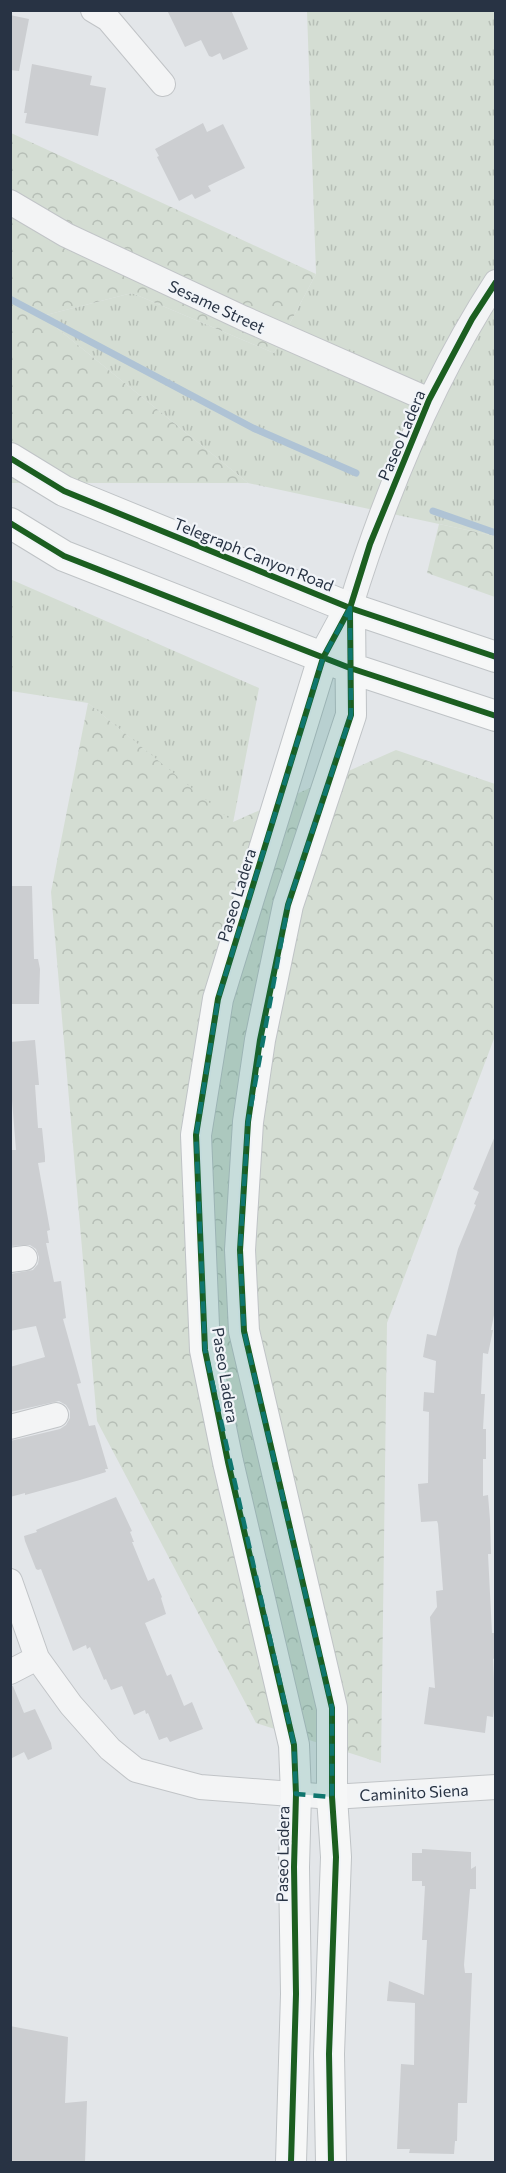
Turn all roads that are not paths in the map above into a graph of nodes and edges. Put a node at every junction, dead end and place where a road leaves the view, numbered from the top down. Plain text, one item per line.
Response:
1 (93, 10) edge
2 (163, 84) dead end
3 (10, 202) edge
4 (495, 282) edge
5 (429, 400) junction
6 (10, 458) edge
7 (10, 523) edge
8 (350, 608) junction
9 (495, 657) edge
10 (337, 663) junction
11 (495, 716) edge
12 (56, 1415) dead end
13 (10, 1427) edge
14 (10, 1581) edge
15 (37, 1658) junction
16 (10, 1672) edge
17 (495, 1787) edge
18 (296, 1794) junction
19 (333, 1797) junction
20 (291, 2163) edge
21 (331, 2163) edge

1 - 2 street
3 - 5 street, Sesame Street
4 - 5 street, Paseo Ladera
5 - 8 street, Paseo Ladera
6 - 8 main road, Telegraph Canyon Road
7 - 10 main road
8 - 9 main road, Telegraph Canyon Road
8 - 10 main road, Paseo Ladera
10 - 11 main road
10 - 18 main road, Paseo Ladera
10 - 19 main road, Paseo Ladera
12 - 13 street
14 - 15 street, Caminito Siena
15 - 16 street
15 - 18 street, Caminito Siena
17 - 19 street, Caminito Siena
18 - 19 street, Caminito Siena
18 - 20 main road, Paseo Ladera
19 - 21 main road, Paseo Ladera

